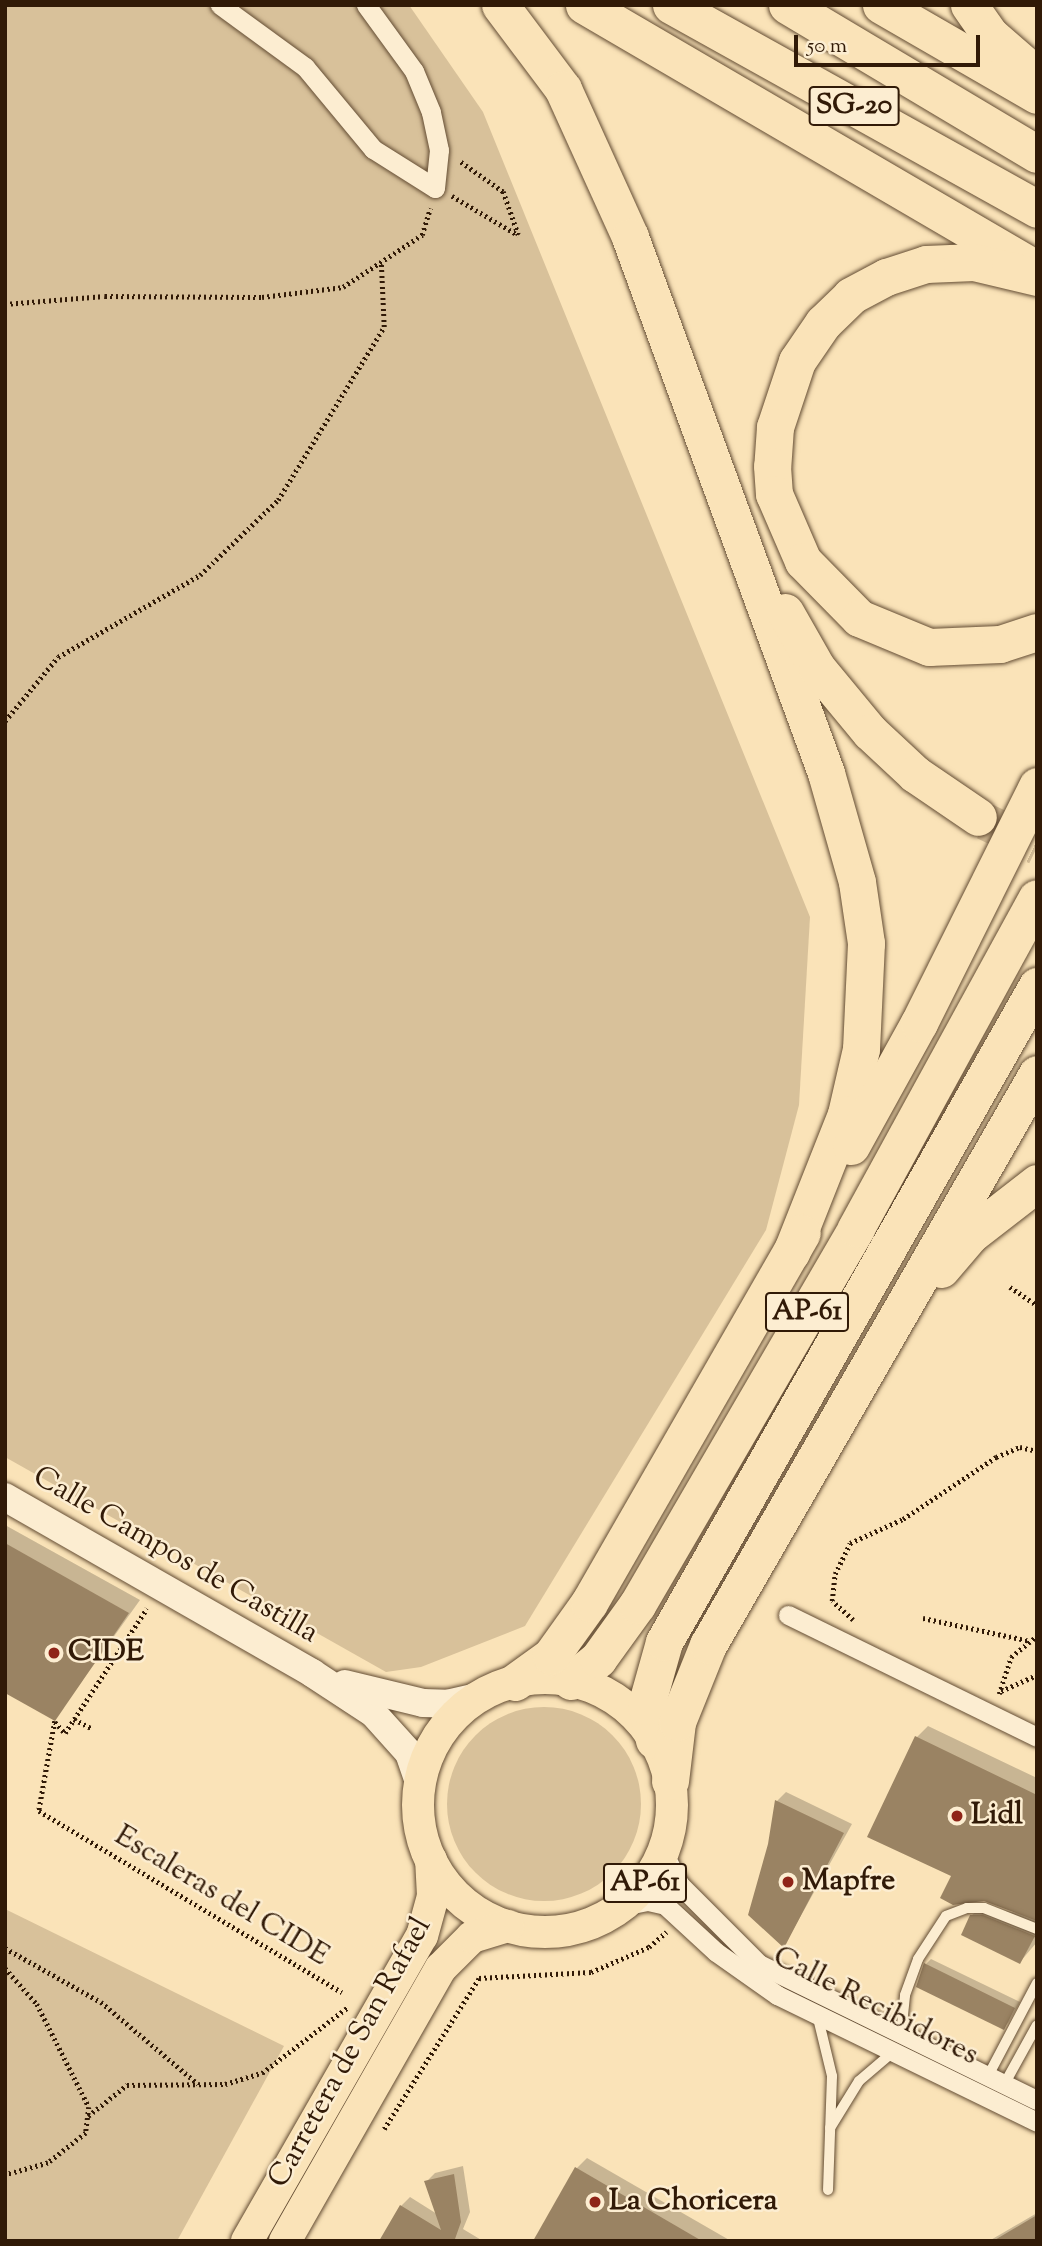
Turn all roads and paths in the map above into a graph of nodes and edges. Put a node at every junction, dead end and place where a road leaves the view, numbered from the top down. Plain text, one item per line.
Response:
1 (220, 5) edge
2 (366, 5) edge
3 (500, 5) edge
4 (584, 5) edge
5 (671, 5) edge
6 (787, 5) edge
7 (881, 5) edge
8 (969, 5) edge
9 (1037, 75) edge
10 (1037, 94) edge
11 (438, 146) junction
12 (1037, 154) edge
13 (435, 188) junction
14 (1037, 209) edge
15 (382, 262) junction
16 (1037, 269) edge
17 (1037, 277) edge
18 (5, 304) edge
19 (684, 384) junction
20 (1037, 632) edge
21 (5, 721) edge
22 (1037, 786) edge
23 (978, 817) tunnel mouth
24 (1037, 898) edge
25 (1037, 986) edge
26 (1037, 1074) edge
27 (1037, 1183) edge
28 (790, 1253) junction
29 (1010, 1287) dead end
30 (1037, 1305) edge
31 (895, 1323) junction
32 (1037, 1451) edge
33 (5, 1497) edge
34 (147, 1608) dead end
35 (788, 1615) dead end
36 (923, 1618) dead end
37 (860, 1627) dead end
38 (1037, 1636) edge
39 (1030, 1641) junction
40 (312, 1673) junction
41 (1037, 1675) edge
42 (571, 1681) junction
43 (515, 1682) junction
44 (1000, 1691) junction
45 (481, 1696) junction
46 (992, 1715) junction
47 (74, 1719) junction
48 (91, 1728) dead end
49 (1037, 1737) edge
50 (654, 1740) junction
51 (670, 1781) junction
52 (420, 1785) junction
53 (663, 1852) junction
54 (431, 1858) junction
55 (622, 1906) junction
56 (508, 1926) junction
57 (672, 1927) dead end
58 (1037, 1929) edge
59 (5, 1948) edge
60 (5, 1968) edge
61 (1037, 1983) edge
62 (342, 1992) dead end
63 (357, 2000) dead end
64 (818, 2018) junction
65 (1037, 2025) edge
66 (897, 2043) junction
67 (996, 2080) junction
68 (199, 2085) junction
69 (1037, 2099) edge
70 (88, 2116) junction
71 (1037, 2122) edge
72 (830, 2128) junction
73 (377, 2141) dead end
74 (5, 2175) edge
75 (828, 2190) dead end
76 (247, 2241) edge
77 (285, 2241) edge

1 - 13 street
2 - 11 street
3 - 19 highway
4 - 16 highway
5 - 14 highway, SG-20
6 - 12 highway, SG-20
7 - 10 highway
8 - 9 highway
11 - 13 street
11 - 13 path
13 - 15 path
15 - 18 path
15 - 21 path
17 - 20 highway
19 - 23 highway
19 - 28 highway
22 - 28 highway
24 - 42 highway, AP-61
25 - 50 highway, AP-61
26 - 31 highway
27 - 31 highway
28 - 43 highway
29 - 30 path
31 - 51 highway
32 - 37 path
33 - 40 main road, Calle Campos de Castilla
34 - 47 path
35 - 46 street
36 - 39 path
38 - 39 path
39 - 44 path
40 - 45 main road, Calle Campos de Castilla
40 - 52 main road, Calle Campos de Castilla
41 - 44 path
42 - 43 main road, AP-61
42 - 50 main road, AP-61
43 - 45 main road, AP-61
44 - 46 path
45 - 52 main road, AP-61
46 - 49 street
47 - 48 path
47 - 62 path, Escaleras del CIDE
50 - 51 main road, AP-61
51 - 53 main road, AP-61
52 - 54 main road, AP-61
53 - 55 main road, AP-61
53 - 66 street, Calle Recibidores
54 - 56 main road, AP-61
54 - 76 main road, Carretera de San Rafael
55 - 56 main road, AP-61
55 - 64 street, Calle Recibidores
56 - 77 main road, Carretera de San Rafael
57 - 73 path
58 - 66 lane
59 - 68 path
60 - 70 path
61 - 67 lane
63 - 68 path
64 - 66 street, Calle Recibidores
64 - 72 lane
65 - 67 lane
66 - 67 street, Calle Recibidores
66 - 71 street, Calle Recibidores
66 - 72 lane
67 - 69 street, Calle Recibidores
68 - 70 path
70 - 74 path
72 - 75 lane

